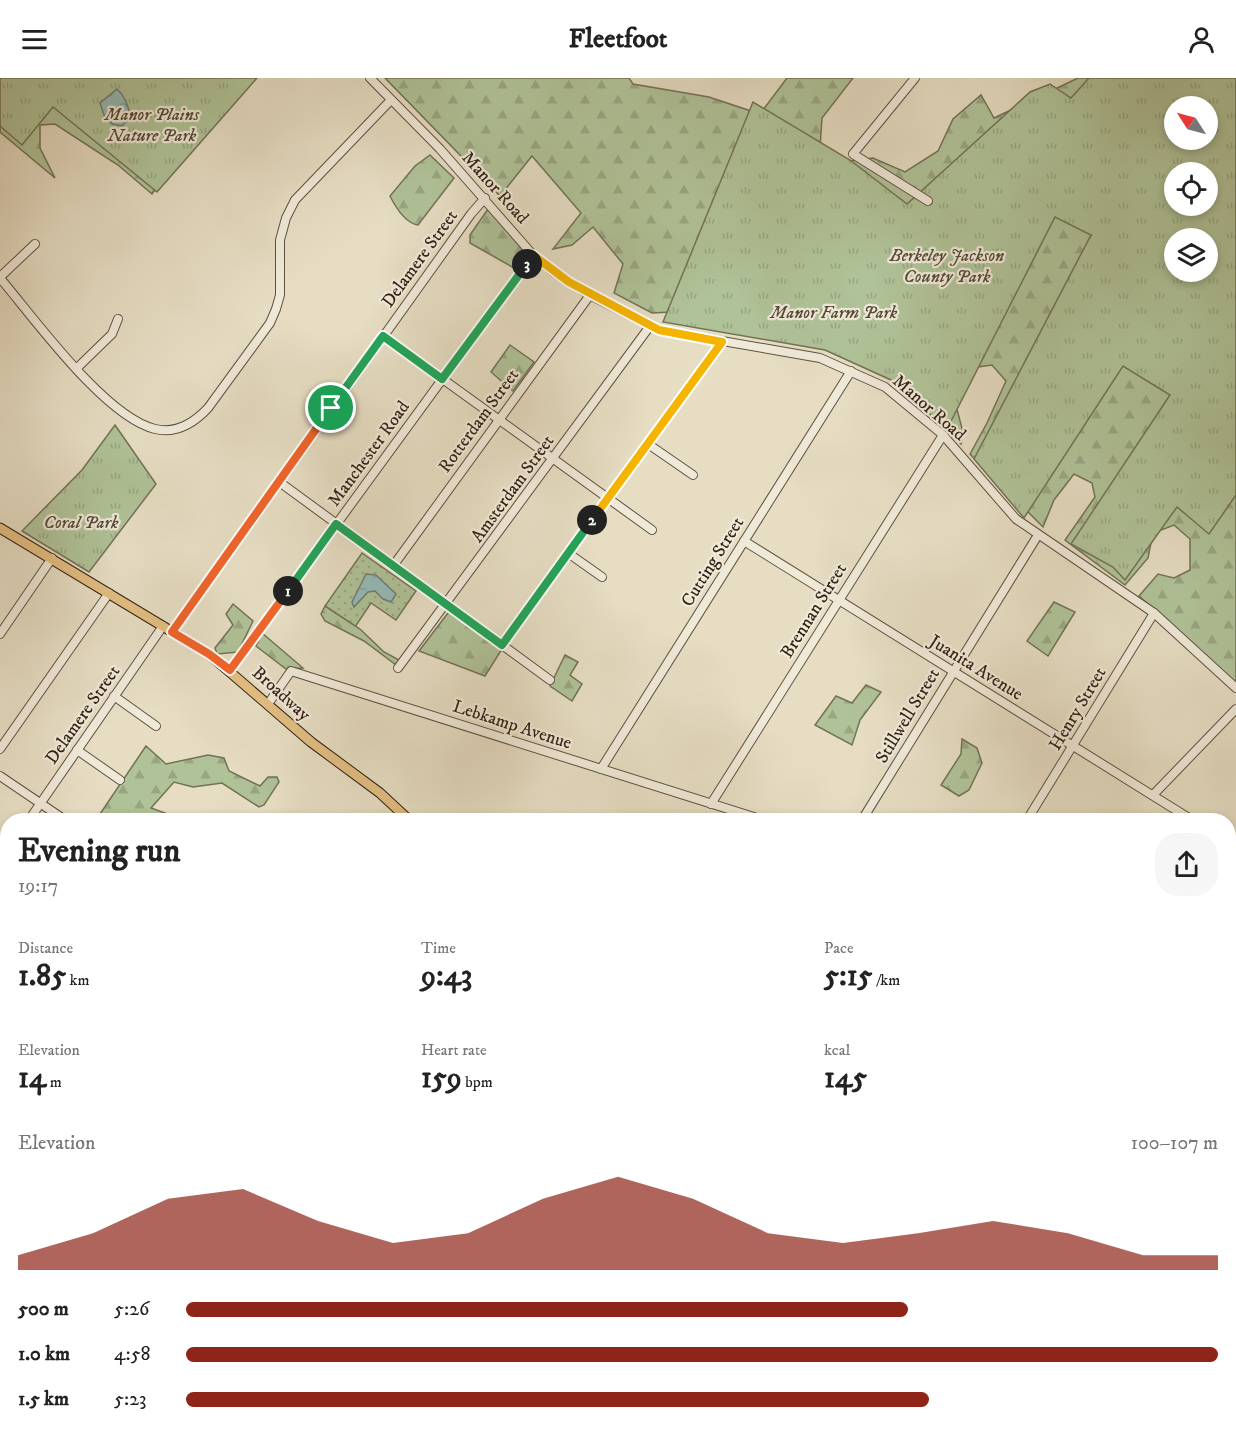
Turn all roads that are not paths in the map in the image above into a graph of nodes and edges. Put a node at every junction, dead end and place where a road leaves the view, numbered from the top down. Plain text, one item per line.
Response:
1 (370, 78) edge
2 (915, 78) edge
3 (390, 101) junction
4 (485, 198) junction
5 (928, 201) dead end
6 (35, 244) dead end
7 (533, 255) junction
8 (0, 278) edge
9 (590, 295) junction
10 (118, 319) dead end
11 (650, 326) junction
12 (383, 336) junction
13 (722, 342) junction
14 (77, 368) junction
15 (851, 372) junction
16 (442, 379) junction
17 (499, 420) junction
18 (943, 435) junction
19 (648, 444) junction
20 (553, 459) junction
21 (693, 475) dead end
22 (278, 481) junction
23 (608, 499) junction
24 (336, 524) junction
25 (0, 528) edge
26 (652, 530) dead end
27 (1038, 535) junction
28 (744, 541) junction
29 (568, 553) junction
30 (52, 558) junction
31 (393, 566) junction
32 (602, 577) dead end
33 (110, 593) junction
34 (838, 600) junction
35 (447, 605) junction
36 (1154, 612) junction
37 (167, 629) junction
38 (0, 634) edge
39 (502, 645) junction
40 (398, 668) dead end
41 (230, 670) junction
42 (952, 672) junction
43 (550, 680) dead end
44 (1236, 688) edge
45 (114, 696) junction
46 (268, 705) junction
47 (1236, 709) edge
48 (156, 726) dead end
49 (1074, 746) junction
50 (0, 749) edge
51 (77, 750) junction
52 (601, 769) junction
53 (0, 776) edge
54 (120, 780) dead end
55 (1153, 795) junction
56 (40, 803) junction
57 (711, 804) junction
58 (34, 813) edge
59 (55, 813) edge
60 (401, 813) edge
61 (740, 813) edge
62 (866, 813) edge
63 (1031, 813) edge
64 (1181, 813) edge
65 (229, 1434) edge
66 (238, 1434) edge

1 - 3 street, Manor Road
2 - 5 street
3 - 4 street, Manor Road
3 - 14 street
4 - 7 street, Manor Road
4 - 12 street, Delamere Street
6 - 8 street
7 - 9 street, Manor Road
7 - 16 street, Manchester Road
8 - 14 street
9 - 11 street, Manor Road
9 - 17 street, Rotterdam Street
10 - 14 street
11 - 13 street, Manor Road
11 - 20 street, Amsterdam Street
12 - 16 street
12 - 22 street, Delamere Street
13 - 15 street, Manor Road
13 - 19 street
15 - 18 street, Manor Road
15 - 28 street, Cutting Street
16 - 17 street
16 - 24 street, Manchester Road
17 - 20 street
17 - 31 street, Rotterdam Street
18 - 27 street, Manor Road
18 - 34 street, Brennan Street
19 - 21 street
19 - 23 street
20 - 23 street
20 - 35 street, Amsterdam Street
22 - 24 street
22 - 37 street, Delamere Street
23 - 26 street
23 - 29 street
24 - 31 street
24 - 41 street, Manchester Road
25 - 30 main road, Broadway
27 - 36 street, Manor Road
27 - 42 street, Stillwell Street
28 - 34 street, Juanita Avenue
28 - 52 street, Cutting Street
29 - 32 street
29 - 39 street
30 - 33 main road, Broadway
30 - 38 street
31 - 35 street
33 - 37 main road, Broadway
33 - 50 street
34 - 42 street, Juanita Avenue
34 - 57 street, Brennan Street
35 - 39 street
35 - 40 street, Amsterdam Street
36 - 44 street, Manor Road
36 - 49 street, Henry Street
37 - 41 main road, Broadway
37 - 45 street, Delamere Street
39 - 43 street
41 - 46 main road, Broadway
42 - 49 street, Juanita Avenue
42 - 62 street, Stillwell Street
45 - 48 street
45 - 51 street, Delamere Street
46 - 52 street, Lebkamp Avenue
46 - 60 main road, Broadway
47 - 55 street
49 - 55 street, Juanita Avenue
49 - 63 street, Henry Street
51 - 54 street
51 - 56 street, Delamere Street
52 - 57 street, Lebkamp Avenue
53 - 56 street
55 - 64 street, Juanita Avenue
56 - 58 street, Delamere Street
56 - 59 street
57 - 61 street, Lebkamp Avenue
65 - 66 street

